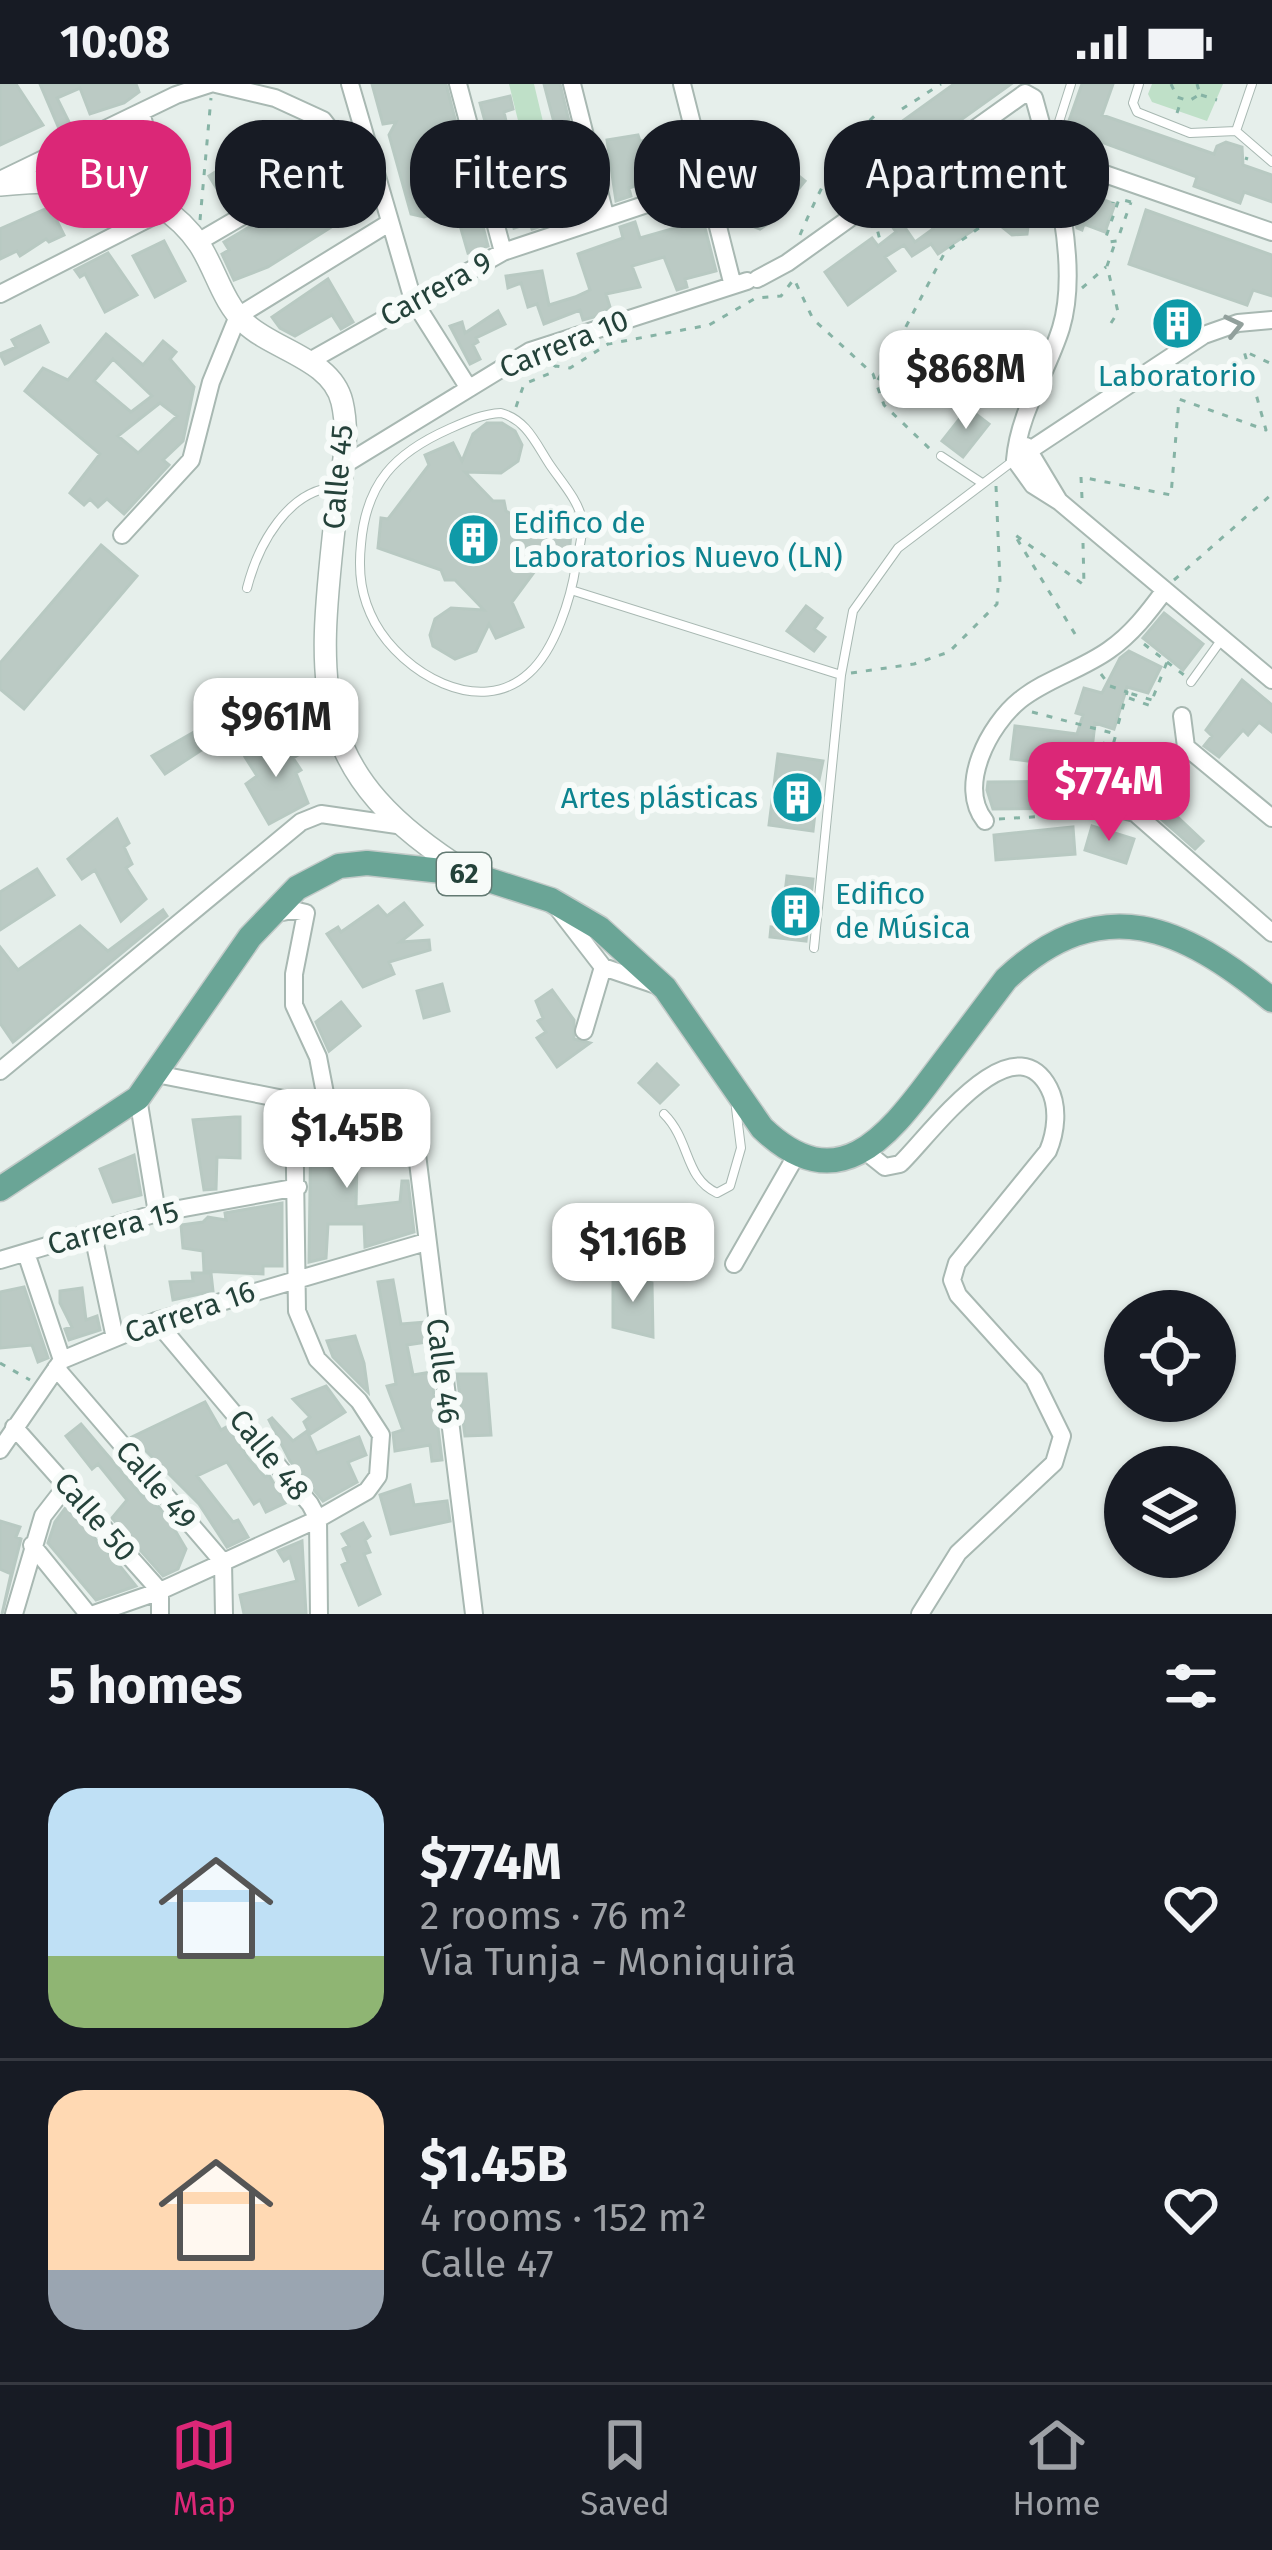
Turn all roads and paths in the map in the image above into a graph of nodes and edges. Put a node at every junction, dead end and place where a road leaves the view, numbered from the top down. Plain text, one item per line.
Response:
1 (212, 84) edge
2 (350, 84) edge
3 (458, 84) edge
4 (572, 84) edge
5 (682, 84) edge
6 (941, 84) edge
7 (1071, 84) edge
8 (1138, 84) edge
9 (1171, 84) edge
10 (1197, 84) edge
11 (1252, 84) edge
12 (1022, 89) edge
13 (1200, 94) junction
14 (1181, 99) junction
15 (1217, 100) dead end
16 (902, 110) dead end
17 (141, 112) junction
18 (879, 112) dead end
19 (1177, 112) dead end
20 (124, 120) edge
21 (143, 120) edge
22 (324, 120) edge
23 (360, 120) edge
24 (581, 120) edge
25 (691, 120) edge
26 (1040, 120) edge
27 (1060, 120) edge
28 (1236, 131) junction
29 (1272, 162) edge
30 (36, 163) edge
31 (1109, 170) edge
32 (36, 182) edge
33 (0, 183) edge
34 (1133, 194) dead end
35 (1109, 200) edge
36 (1115, 201) junction
37 (1131, 202) junction
38 (386, 211) edge
39 (389, 223) junction
40 (130, 228) edge
41 (185, 228) edge
42 (222, 228) edge
43 (569, 228) edge
44 (725, 228) edge
45 (876, 228) edge
46 (979, 228) edge
47 (1061, 228) edge
48 (1272, 232) edge
49 (1115, 241) junction
50 (198, 242) junction
51 (880, 244) dead end
52 (794, 249) dead end
53 (503, 252) junction
54 (1107, 266) junction
55 (746, 280) junction
56 (0, 294) edge
57 (1073, 297) dead end
58 (413, 301) junction
59 (238, 316) junction
60 (1272, 320) edge
61 (1111, 323) dead end
62 (1161, 334) dead end
63 (1177, 351) junction
64 (308, 362) junction
65 (1272, 364) edge
66 (877, 381) junction
67 (1036, 384) junction
68 (468, 387) junction
69 (998, 397) dead end
70 (515, 409) dead end
71 (1021, 448) junction
72 (941, 455) joint
73 (997, 472) junction
74 (342, 476) junction
75 (982, 483) junction
76 (1272, 494) edge
77 (1082, 499) dead end
78 (122, 535) dead end
79 (1083, 542) dead end
80 (332, 550) junction
81 (359, 555) junction
82 (1172, 583) junction
83 (247, 588) dead end
84 (572, 590) junction
85 (1131, 633) junction
86 (1075, 634) dead end
87 (1223, 638) junction
88 (1092, 662) junction
89 (1167, 662) junction
90 (841, 675) junction
91 (1188, 679) joint
92 (1272, 680) edge
93 (1128, 695) junction
94 (1023, 710) dead end
95 (1182, 716) dead end
96 (1115, 734) junction
97 (1112, 747) junction
98 (1186, 747) junction
99 (1171, 766) joint
100 (1079, 798) junction
101 (1272, 818) edge
102 (985, 821) joint
103 (397, 825) junction
104 (470, 874) junction
105 (551, 900) junction
106 (272, 914) junction
107 (1272, 933) edge
108 (814, 948) dead end
109 (603, 967) junction
110 (665, 988) junction
111 (1272, 1000) edge
112 (584, 1031) dead end
113 (0, 1070) edge
114 (156, 1074) junction
115 (733, 1089) junction
116 (138, 1098) junction
117 (294, 1102) junction
118 (328, 1109) junction
119 (664, 1114) dead end
120 (865, 1151) junction
121 (797, 1154) junction
122 (298, 1187) junction
123 (0, 1189) edge
124 (158, 1213) junction
125 (93, 1235) junction
126 (426, 1242) junction
127 (26, 1252) junction
128 (0, 1260) edge
129 (734, 1264) dead end
130 (296, 1276) junction
131 (156, 1321) junction
132 (115, 1338) junction
133 (0, 1363) edge
134 (59, 1364) junction
135 (42, 1387) junction
136 (14, 1427) junction
137 (0, 1450) edge
138 (67, 1485) junction
139 (318, 1520) junction
140 (32, 1545) junction
141 (223, 1562) junction
142 (160, 1591) junction
143 (14, 1614) edge
144 (91, 1614) edge
145 (160, 1614) edge
146 (224, 1614) edge
147 (319, 1614) edge
148 (474, 1614) edge
149 (920, 1614) edge

1 - 17 street
1 - 22 street
1 - 50 path
2 - 23 street
3 - 53 street
4 - 24 street
5 - 25 street
6 - 16 path
7 - 27 lane
8 - 28 lane
9 - 14 path
10 - 13 path
11 - 28 lane
12 - 26 street
12 - 55 street, Carrera 10
13 - 14 path
13 - 15 path
14 - 19 path
17 - 20 street
17 - 21 street
18 - 52 path
28 - 29 lane
30 - 33 street
31 - 48 street
32 - 33 street
34 - 37 path
35 - 36 path
36 - 37 path
36 - 49 path
37 - 49 path
38 - 39 street
39 - 58 street
39 - 59 street
40 - 56 street
41 - 50 street, Calle 45
42 - 50 street
43 - 53 street, Carrera 9
44 - 55 street
45 - 51 path
46 - 66 path
47 - 67 street
49 - 54 path
50 - 59 street, Calle 45
53 - 58 street, Carrera 9
54 - 57 path
54 - 61 path
55 - 68 street, Carrera 10
58 - 64 street, Carrera 9
58 - 68 street
59 - 64 street, Calle 45
59 - 78 street
63 -> 60 street
62 - 63 lane
63 - 71 street
64 - 74 street, Calle 45
65 - 77 path
66 - 70 path
66 - 72 path
67 - 69 lane
67 - 71 street
68 - 74 street, Carrera 10
71 - 73 lane
71 - 82 street
72 - 75 lane
73 - 75 lane
73 - 90 path
74 - 80 street, Calle 45
74 - 83 lane
75 - 90 lane
76 - 82 path
79 - 86 path
80 - 81 lane
80 - 103 street, Calle 45
81 - 84 lane
81 - 84 lane
82 - 85 street
82 - 87 street
84 - 90 lane
85 - 88 street
85 - 89 path
87 - 91 lane
87 - 92 street
88 - 93 path
88 - 102 street
89 - 91 path
89 - 93 path
90 - 108 lane
93 - 96 path
94 - 96 path
95 - 98 street
96 - 97 path
97 - 99 path
97 - 100 path
98 - 99 street
98 - 101 street
100 - 102 path
100 - 107 street
103 - 104 street, Calle 45
103 - 113 street
104 - 105 main road, 62
104 - 106 main road, 62
105 - 109 street
105 - 110 main road, 62
106 - 114 main road, 62
106 - 118 street
109 - 110 street
109 - 112 street
110 - 115 main road, 62
111 - 120 main road
114 - 116 main road, 62
114 - 117 street
115 - 119 lane
115 - 121 main road, 62
116 - 123 main road, 62
116 - 124 street
117 - 118 street
117 - 122 street
118 - 126 street, Calle 46
120 - 121 main road
120 - 149 street
121 - 129 street
122 - 124 street, Carrera 15
122 - 130 street
124 - 125 street, Carrera 15
125 - 127 street, Carrera 15
125 - 132 street
126 - 130 street, Carrera 16
126 - 148 street, Calle 46
127 - 128 street, Carrera 15
127 - 134 street, Calle 49
130 - 131 street, Carrera 16
130 - 139 street
131 - 132 street, Carrera 16
131 - 139 street, Calle 48
132 - 134 street, Carrera 16
133 - 135 path
134 - 135 street
134 - 141 street, Calle 49
135 - 136 street
136 - 137 street
136 - 138 street, Calle 50
138 - 140 street
138 - 142 street, Calle 50
139 - 141 street
139 - 147 street, Calle 48
140 - 143 street
140 - 144 street
141 - 142 street
141 - 146 street
142 - 144 street
142 - 145 street

